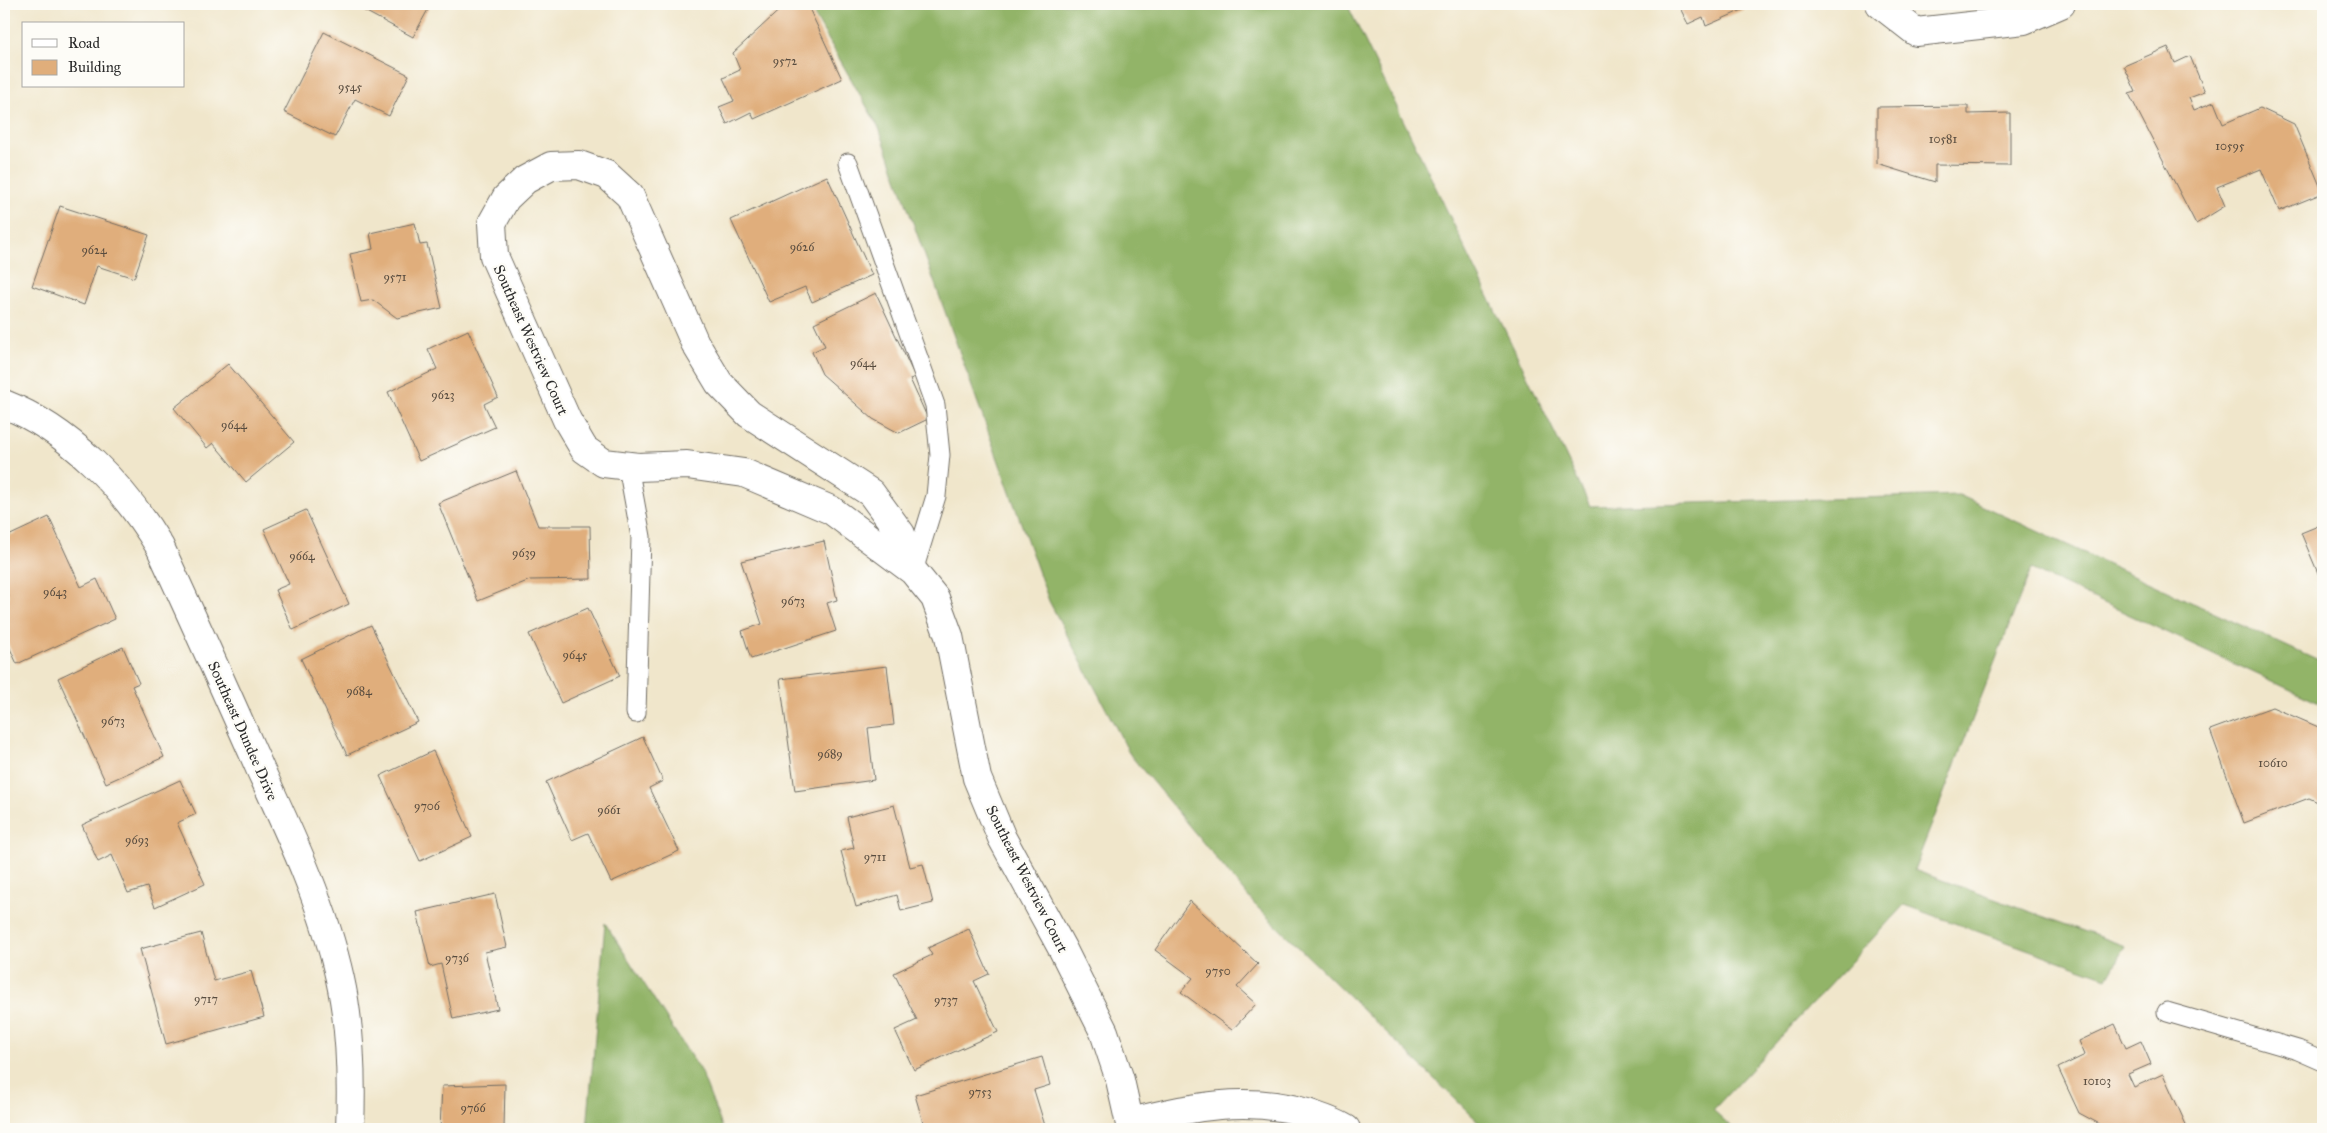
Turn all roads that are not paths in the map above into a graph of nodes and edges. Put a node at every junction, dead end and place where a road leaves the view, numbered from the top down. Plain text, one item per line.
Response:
1 (1880, 4) edge
2 (2061, 4) edge
3 (848, 163) dead end
4 (4, 404) edge
5 (628, 466) junction
6 (913, 571) junction
7 (636, 713) dead end
8 (2167, 1012) dead end
9 (2323, 1061) edge
10 (1131, 1125) edge
11 (350, 1129) edge
12 (1346, 1129) edge

1 - 2 street
3 - 6 lane
4 - 11 street, Southeast Dundee Drive
5 - 6 street, Southeast Westview Court
5 - 6 street, Southeast Westview Court
5 - 7 lane
6 - 10 street, Southeast Westview Court
8 - 9 lane
10 - 12 street

